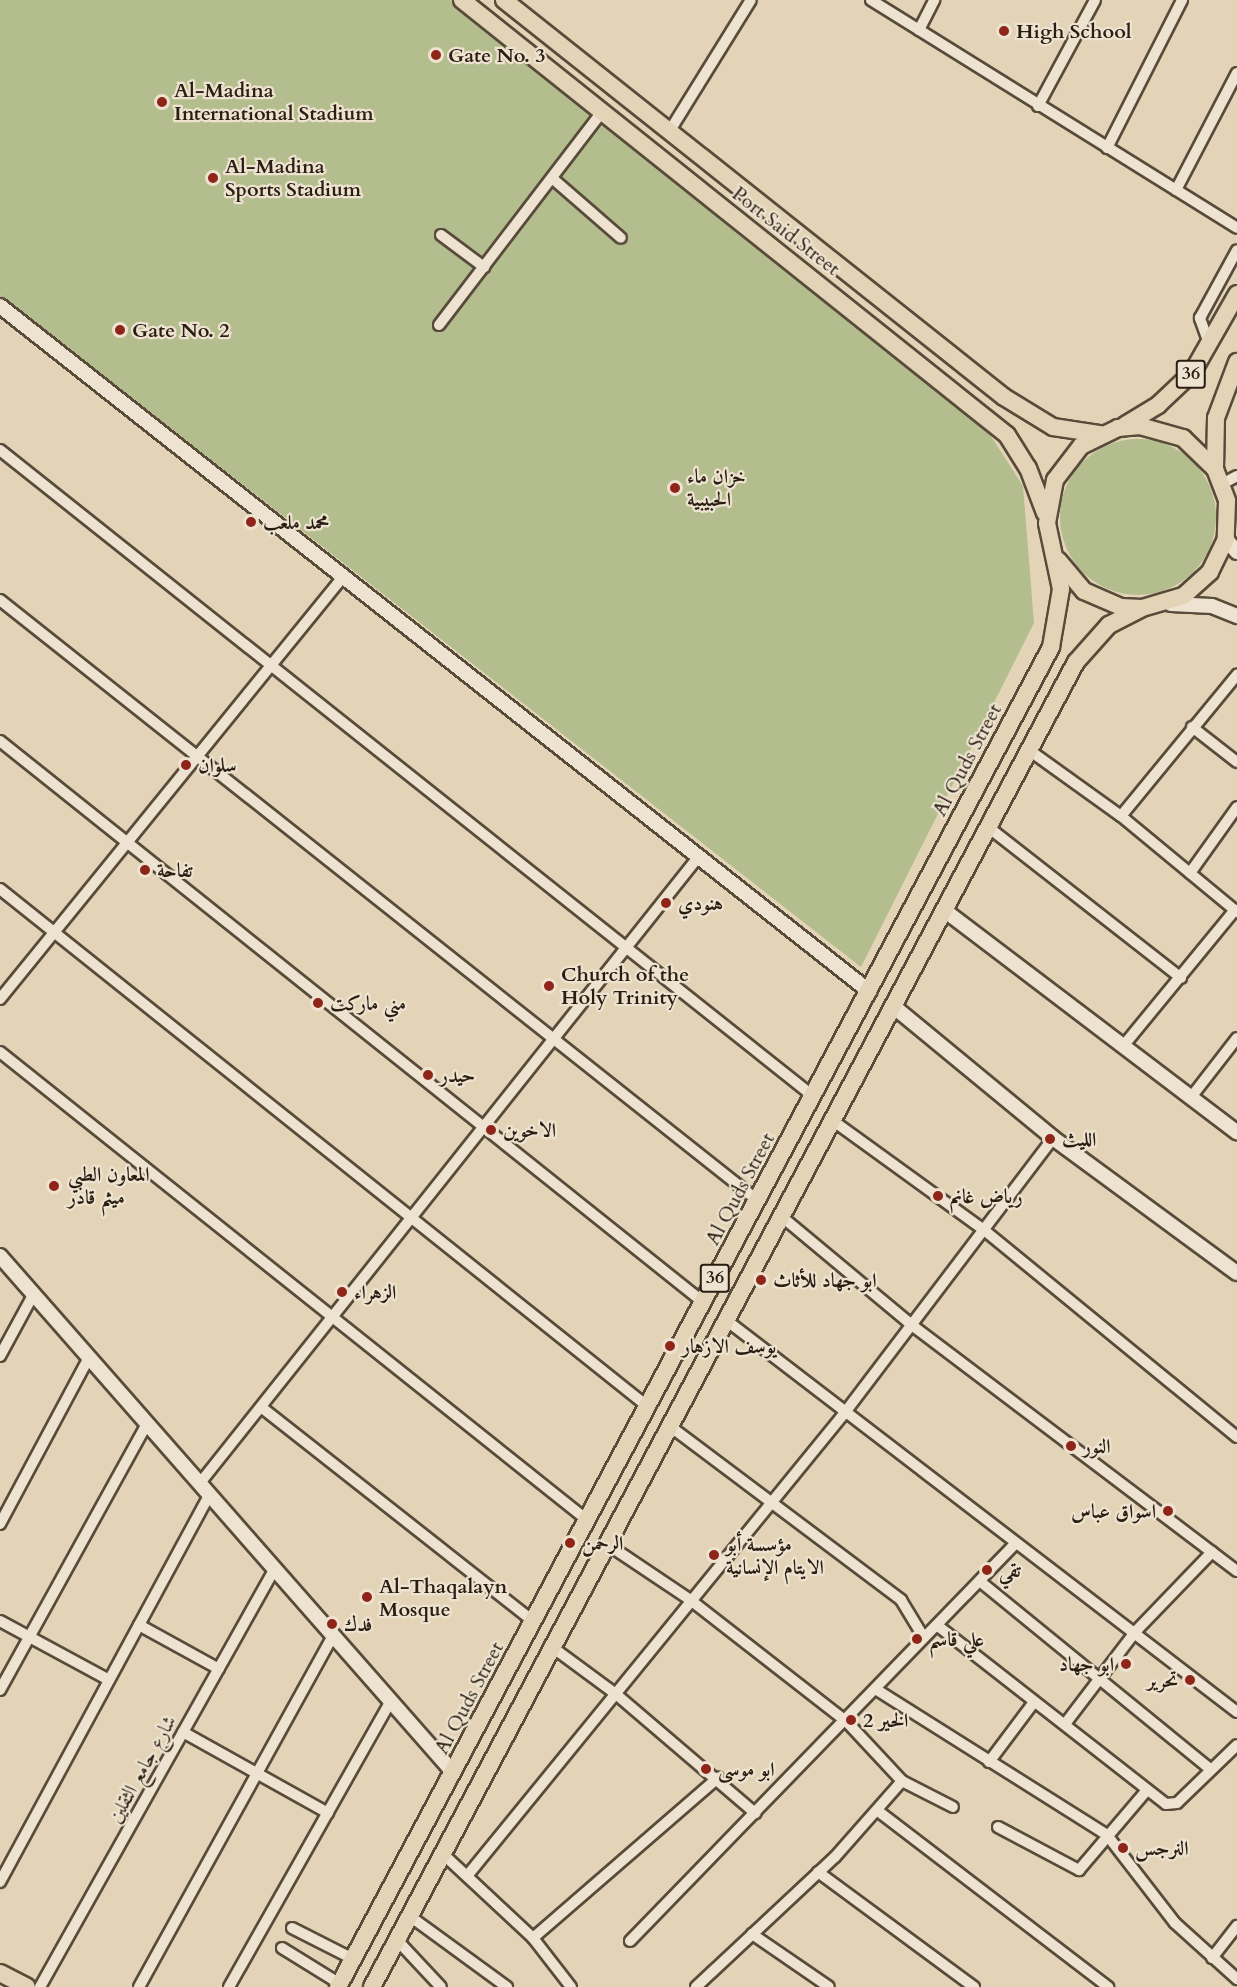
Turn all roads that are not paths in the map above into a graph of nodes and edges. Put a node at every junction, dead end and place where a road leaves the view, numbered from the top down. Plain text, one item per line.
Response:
1 (462, 0) edge
2 (504, 0) edge
3 (751, 0) edge
4 (871, 0) edge
5 (934, 0) edge
6 (1095, 0) edge
7 (1182, 0) edge
8 (919, 30) junction
9 (1237, 73) edge
10 (1038, 106) junction
11 (602, 112) junction
12 (669, 132) junction
13 (1107, 148) junction
14 (728, 177) junction
15 (552, 178) junction
16 (1176, 190) junction
17 (710, 197) junction
18 (1237, 228) edge
19 (441, 235) dead end
20 (621, 238) dead end
21 (1237, 250) edge
22 (484, 267) junction
23 (1237, 294) edge
24 (0, 306) edge
25 (440, 325) dead end
26 (1210, 347) junction
27 (1237, 362) edge
28 (1118, 428) junction
29 (1100, 434) junction
30 (0, 450) edge
31 (1215, 469) junction
32 (1230, 480) edge
33 (1047, 523) junction
34 (1232, 542) edge
35 (1058, 560) junction
36 (342, 579) junction
37 (0, 600) edge
38 (1166, 604) junction
39 (1142, 609) junction
40 (1237, 616) edge
41 (271, 666) junction
42 (1237, 675) edge
43 (1192, 727) junction
44 (0, 741) edge
45 (1029, 750) junction
46 (197, 756) junction
47 (1237, 762) edge
48 (1237, 807) edge
49 (1121, 816) junction
50 (988, 827) junction
51 (127, 842) junction
52 (696, 860) junction
53 (1190, 873) junction
54 (0, 889) edge
55 (944, 910) junction
56 (1236, 911) edge
57 (54, 932) junction
58 (626, 947) junction
59 (1181, 978) junction
60 (869, 991) junction
61 (0, 999) edge
62 (893, 1006) junction
63 (1237, 1038) edge
64 (554, 1039) junction
65 (1124, 1045) junction
66 (0, 1052) edge
67 (813, 1096) junction
68 (1192, 1096) junction
69 (832, 1120) junction
70 (484, 1127) junction
71 (1237, 1132) edge
72 (1053, 1138) junction
73 (785, 1150) junction
74 (811, 1160) junction
75 (777, 1166) junction
76 (798, 1186) junction
77 (757, 1200) junction
78 (781, 1216) junction
79 (411, 1218) junction
80 (984, 1230) junction
81 (0, 1256) edge
82 (1237, 1273) edge
83 (32, 1297) junction
84 (703, 1302) junction
85 (332, 1317) junction
86 (726, 1320) junction
87 (913, 1326) junction
88 (0, 1356) edge
89 (87, 1361) junction
90 (647, 1406) junction
91 (261, 1407) junction
92 (843, 1415) junction
93 (146, 1425) junction
94 (671, 1427) junction
95 (1237, 1437) edge
96 (615, 1468) junction
97 (640, 1482) junction
98 (200, 1483) junction
99 (209, 1495) junction
100 (770, 1501) junction
101 (587, 1520) junction
102 (0, 1524) edge
103 (1016, 1543) junction
104 (607, 1544) junction
105 (1212, 1552) junction
106 (275, 1569) junction
107 (1237, 1571) edge
108 (982, 1583) junction
109 (689, 1599) junction
110 (0, 1621) edge
111 (533, 1622) junction
112 (139, 1625) junction
113 (938, 1626) junction
114 (1135, 1632) junction
115 (333, 1635) junction
116 (29, 1637) junction
117 (924, 1638) junction
118 (552, 1647) junction
119 (219, 1669) junction
120 (1100, 1679) junction
121 (109, 1680) junction
122 (0, 1690) edge
123 (877, 1690) junction
124 (617, 1695) junction
125 (391, 1701) junction
126 (1034, 1702) junction
127 (1237, 1712) edge
128 (847, 1722) junction
129 (1065, 1724) junction
130 (183, 1732) junction
131 (1234, 1751) edge
132 (989, 1762) junction
133 (1209, 1768) junction
134 (453, 1772) junction
135 (256, 1773) junction
136 (718, 1778) junction
137 (902, 1781) junction
138 (1147, 1790) junction
139 (953, 1807) dead end
140 (878, 1811) junction
141 (328, 1813) junction
142 (755, 1813) junction
143 (998, 1827) dead end
144 (1107, 1835) junction
145 (443, 1854) junction
146 (818, 1872) junction
147 (467, 1876) junction
148 (0, 1882) edge
149 (411, 1917) junction
150 (1237, 1926) edge
151 (292, 1928) dead end
152 (752, 1934) junction
153 (533, 1938) junction
154 (397, 1940) junction
155 (630, 1941) dead end
156 (282, 1948) dead end
157 (1212, 1958) junction
158 (353, 1959) junction
159 (0, 1973) edge
160 (1237, 1979) edge
161 (339, 1985) edge
162 (27, 1987) edge
163 (40, 1987) edge
164 (139, 1987) edge
165 (229, 1987) edge
166 (372, 1987) edge
167 (441, 1987) edge
168 (507, 1987) edge
169 (571, 1987) edge
170 (696, 1987) edge
171 (830, 1987) edge
172 (974, 1987) edge
173 (1108, 1987) edge

1 - 11 main road, Port Said Street
2 - 12 main road, Port Said Street
3 - 12 street
4 - 8 street
5 - 8 street
6 - 10 street
7 - 13 street
8 - 10 street
9 - 16 street
10 - 13 street
11 - 15 street
11 - 17 main road, Port Said Street
12 - 14 main road, Port Said Street
13 - 16 street
14 - 17 main road
14 - 29 main road, Port Said Street
15 - 20 street
15 - 22 street
16 - 18 street
17 - 33 main road, Port Said Street
19 - 22 street
21 - 26 street
22 - 25 street
23 - 26 main road, 36
24 - 36 street
26 - 28 main road, 36
27 - 31 main road, 36
28 - 29 main road
28 - 31 main road
29 - 33 main road
30 - 41 street
31 - 32 main road
32 - 34 main road
33 - 35 main road
34 - 38 main road
35 - 39 main road
35 - 60 main road, Al Quds Street / 36
36 - 41 street
36 - 52 street
37 - 46 street
38 - 39 main road
38 - 40 street
39 - 45 main road, 36
41 - 46 street
41 - 58 street
42 - 43 street
43 - 47 street
43 - 49 street
44 - 51 street
45 - 49 street
45 - 50 main road, 36
46 - 51 street
46 - 64 street
48 - 53 street
49 - 53 street
50 - 55 main road, 36
50 - 59 street
51 - 57 street
51 - 70 street
52 - 58 street
52 - 60 street
53 - 56 street
54 - 57 street
55 - 62 main road, 36
55 - 65 street
56 - 59 street
57 - 61 street
57 - 79 street
58 - 64 street
58 - 67 street
59 - 65 street
60 - 67 main road, Al Quds Street / 36
62 - 69 main road, 36
62 - 72 street
63 - 68 street
64 - 70 street
64 - 77 street
65 - 68 street
66 - 85 street
67 - 73 main road, Al Quds Street / 36
68 - 71 street
69 - 74 main road, 36
69 - 80 street
70 - 79 street
70 - 84 street
72 - 80 street
72 - 82 street
73 - 74 main road
73 - 75 main road, Al Quds Street / 36
74 - 76 main road, 36
75 - 76 main road
75 - 77 main road, Al Quds Street / 36
76 - 78 main road, 36
77 - 84 main road, Al Quds Street / 36
78 - 86 main road, 36
78 - 87 street
79 - 85 street
79 - 90 street
80 - 87 street
80 - 95 street
81 - 83 street
83 - 88 street
83 - 89 street
84 - 90 main road, Al Quds Street / 36
85 - 91 street
85 - 101 street
86 - 92 street
86 - 94 main road, 36
87 - 92 street
87 - 105 street
89 - 93 street
89 - 102 street
90 - 96 main road, Al Quds Street / 36
91 - 98 street
91 - 111 street
92 - 100 street
92 - 103 street
93 - 98 street
93 - 116 street
94 - 97 main road, 36
94 - 100 street
96 - 97 main road
96 - 101 main road, Al Quds Street / 36
97 - 104 main road, 36
98 - 99 street
99 - 106 street
99 - 112 street
100 - 109 street
100 - 117 street
101 - 111 main road, Al Quds Street / 36
103 - 108 street
103 - 114 street
104 - 109 street
104 - 118 main road, 36
105 - 107 street
105 - 114 street
106 - 115 street
106 - 119 street, شارع جامع الثقلين
108 - 113 street
108 - 120 street
109 - 124 street
109 - 128 street
110 - 116 street
111 - 134 main road, Al Quds Street / 36
112 - 119 street
112 - 121 street
113 - 117 street
113 - 126 street
114 - 120 street
114 - 127 street
115 - 125 street
115 - 135 street
116 - 121 street
116 - 122 street
117 - 123 street
118 - 124 street
118 - 145 main road, 36
119 - 130 street, شارع جامع الثقلين
120 - 129 street
120 - 133 street
121 - 148 street
123 - 128 street
123 - 132 street
124 - 136 street
124 - 147 street
125 - 134 street
125 - 141 street
126 - 129 street
126 - 132 street
128 - 137 street
128 - 142 street
129 - 138 street
130 - 135 street
130 - 163 street, شارع جامع الثقلين
131 - 133 street
132 - 144 street
133 - 138 street
134 - 158 main road, Al Quds Street / 36
135 - 141 street
135 - 164 street
136 - 142 street
136 - 153 street
137 - 139 street
137 - 140 street
138 - 144 street
140 - 146 street
140 - 173 street
141 - 165 street
142 - 155 street
143 - 144 street
144 - 157 street
145 - 147 street
145 - 149 main road, 36
146 - 152 street
146 - 172 street
147 - 153 street
149 - 154 main road, 36
149 - 168 street
150 - 157 street
151 - 158 street
152 - 170 street
152 - 171 street
153 - 169 street
154 - 166 main road, 36
154 - 167 street
156 - 161 street
157 - 160 street
158 - 161 main road, Al Quds Street / 36
159 - 162 main road

